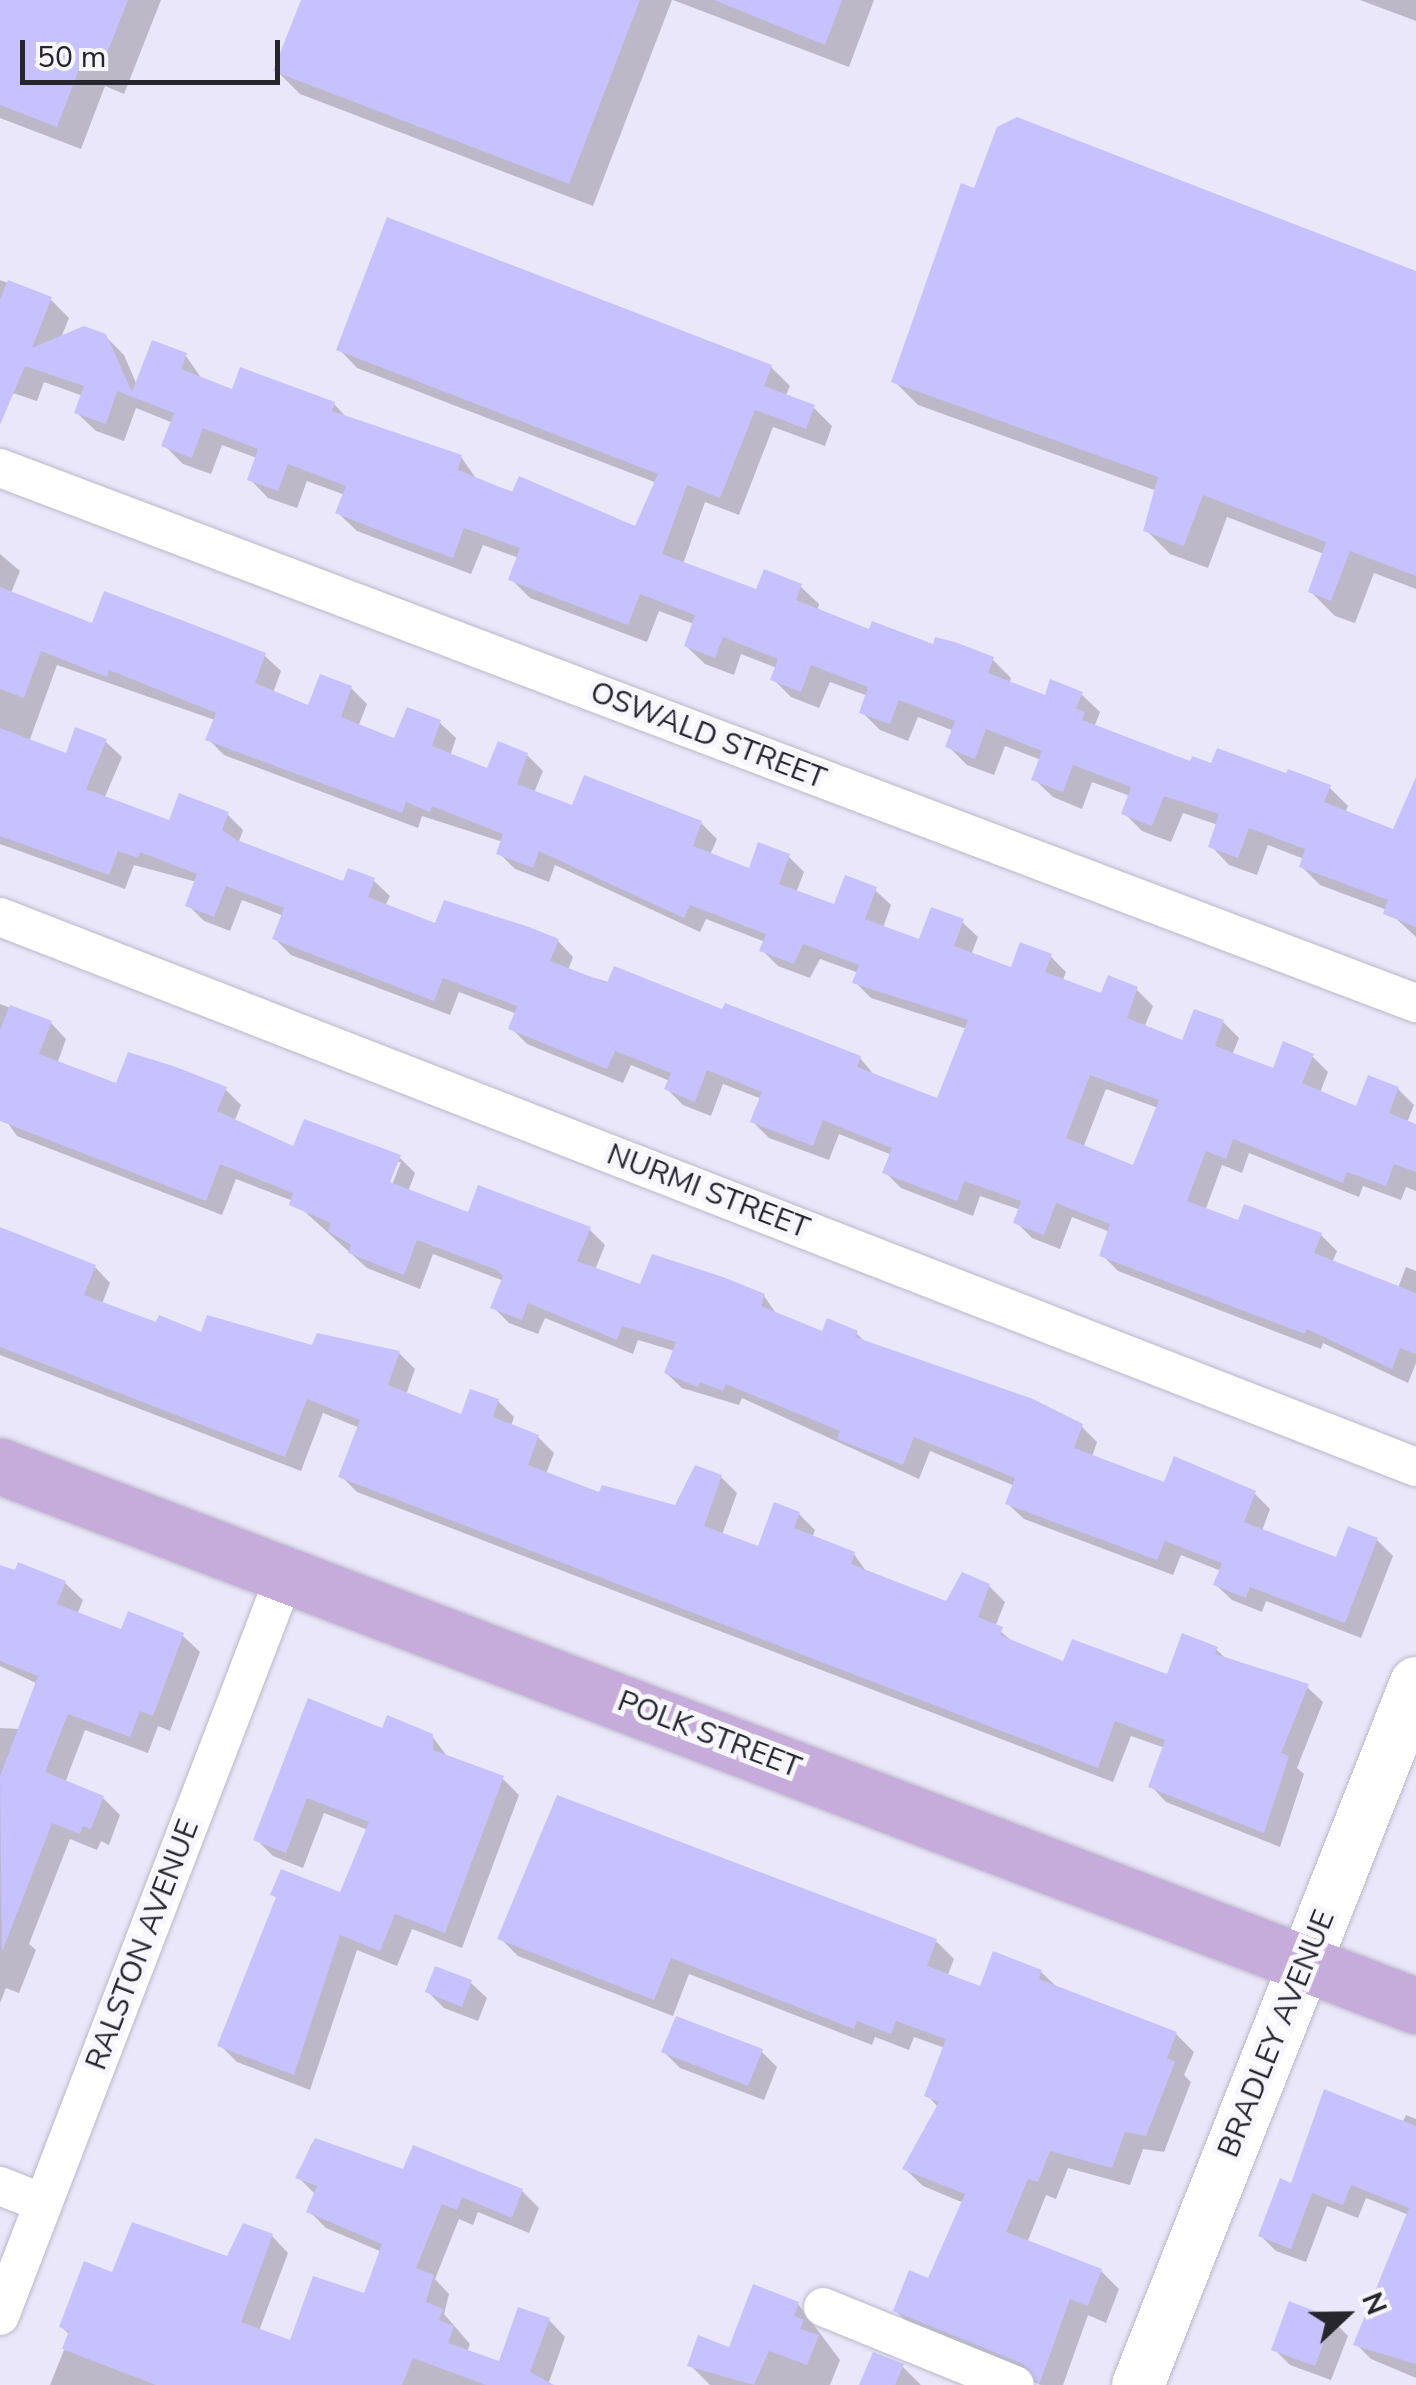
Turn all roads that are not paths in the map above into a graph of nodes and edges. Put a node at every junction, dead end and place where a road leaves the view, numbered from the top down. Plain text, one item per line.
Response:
1 (0, 468) edge
2 (0, 917) edge
3 (1416, 1003) edge
4 (0, 1466) edge
5 (1416, 1466) edge
6 (286, 1573) junction
7 (1416, 1684) edge
8 (1305, 1963) junction
9 (1416, 2006) edge
10 (0, 2186) edge
11 (43, 2203) junction
12 (823, 2307) dead end
13 (0, 2316) edge
14 (1015, 2385) edge
15 (1138, 2385) edge

1 - 3 street, OSWALD STREET
2 - 5 street, NURMI STREET
4 - 6 main road, POLK STREET
6 - 8 main road, POLK STREET
6 - 11 street, RALSTON AVENUE
7 - 8 street, BRADLEY AVENUE
8 - 9 main road, POLK STREET
8 - 15 street, BRADLEY AVENUE
10 - 11 street
11 - 13 street, RALSTON AVENUE
12 - 14 street

